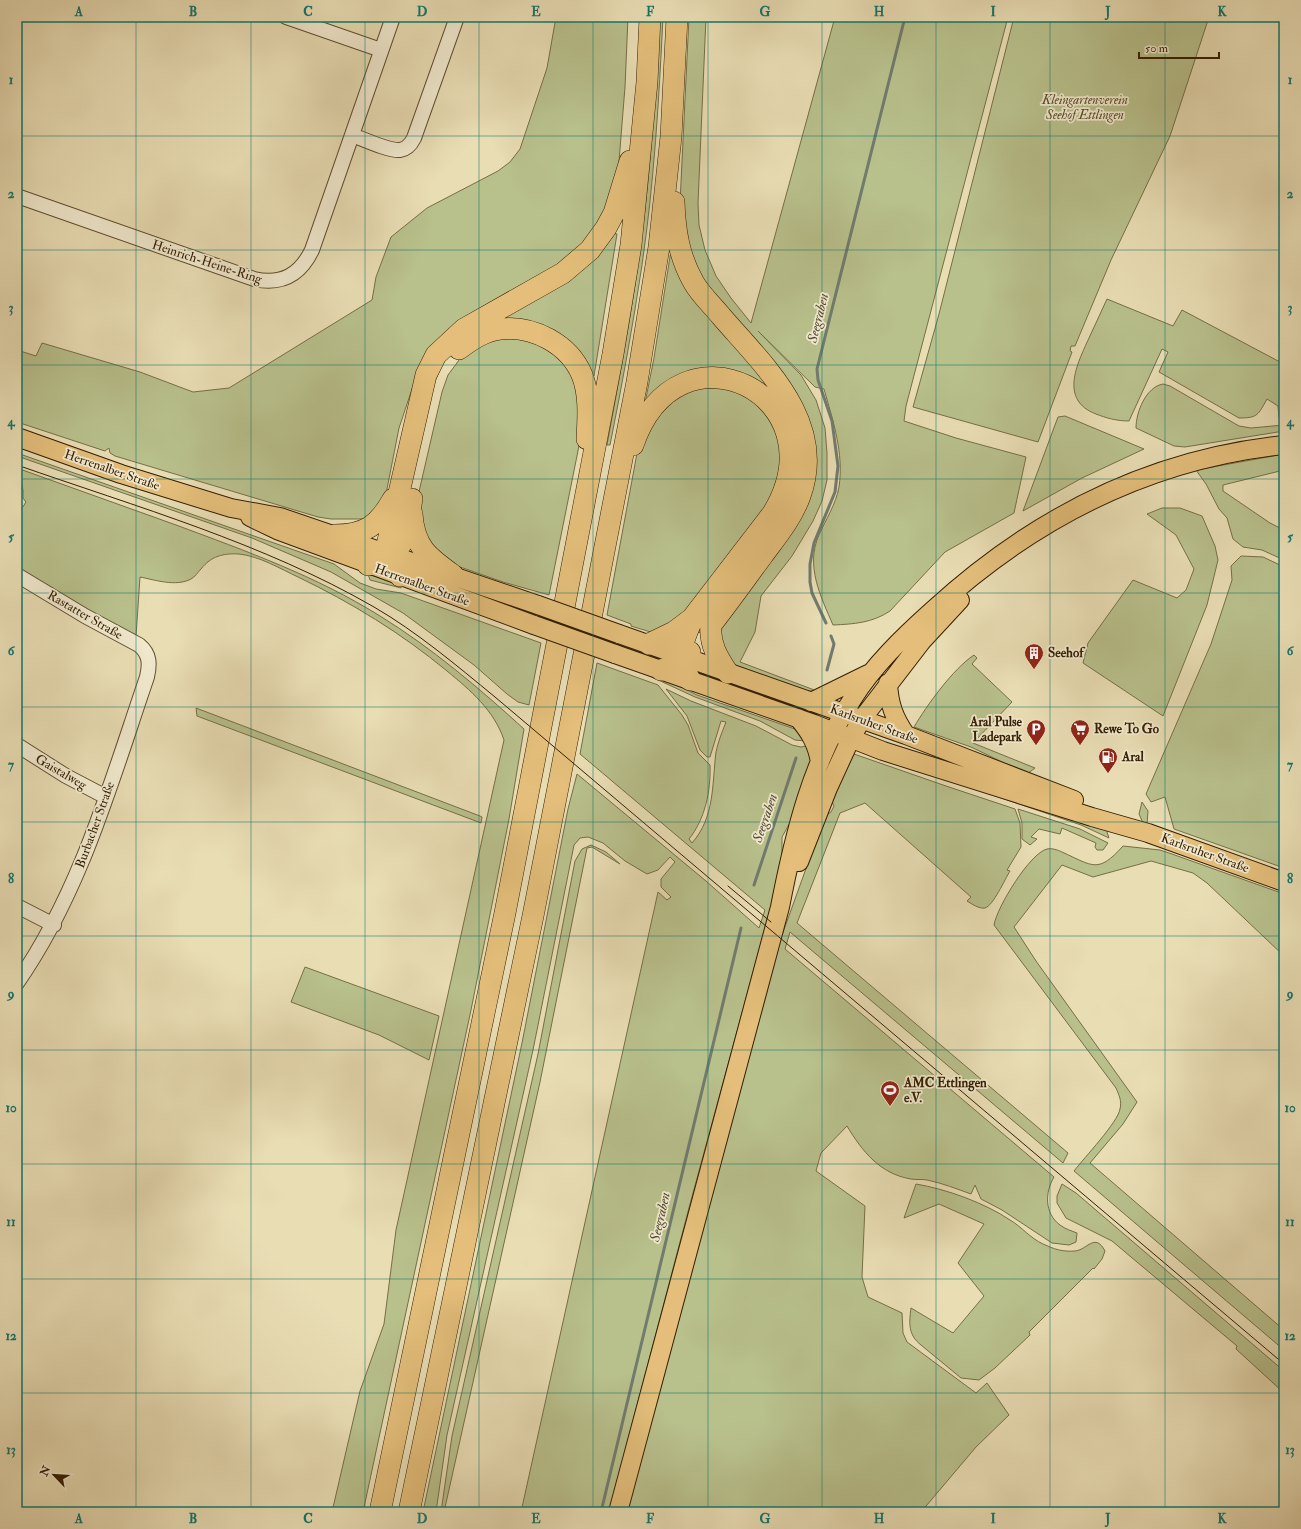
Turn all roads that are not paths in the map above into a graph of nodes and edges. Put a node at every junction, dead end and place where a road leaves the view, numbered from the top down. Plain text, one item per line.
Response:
1 (286, 17) edge
2 (393, 17) edge
3 (457, 17) edge
4 (650, 17) edge
5 (677, 17) edge
6 (381, 50) junction
7 (644, 110) junction
8 (352, 135) junction
9 (671, 138) junction
10 (17, 196) edge
11 (17, 437) edge
12 (1284, 446) edge
13 (399, 488) junction
14 (585, 503) junction
15 (613, 504) junction
16 (411, 505) junction
17 (231, 508) junction
18 (334, 535) junction
19 (1006, 552) junction
20 (390, 556) junction
21 (368, 565) junction
22 (17, 575) edge
23 (454, 575) junction
24 (400, 576) junction
25 (702, 621) junction
26 (619, 634) joint
27 (649, 644) junction
28 (149, 658) joint
29 (685, 664) junction
30 (661, 670) joint
31 (873, 672) junction
32 (728, 673) junction
33 (888, 683) junction
34 (811, 702) junction
35 (844, 713) junction
36 (798, 718) junction
37 (862, 719) junction
38 (834, 731) junction
39 (906, 735) junction
40 (851, 738) junction
41 (17, 745) edge
42 (820, 762) junction
43 (106, 797) junction
44 (1125, 826) junction
45 (1284, 882) edge
46 (17, 906) edge
47 (780, 907) junction
48 (54, 925) junction
49 (17, 983) edge
50 (380, 1512) edge
51 (408, 1512) edge
52 (618, 1512) edge

1 - 6 street
2 - 6 street, Heinrich-Heine-Ring
3 - 8 street
4 - 7 highway
5 - 9 highway
6 - 8 street, Heinrich-Heine-Ring
7 - 13 highway
7 - 14 highway
8 - 10 street, Heinrich-Heine-Ring
9 - 15 highway
9 - 25 highway
11 - 17 main road, Herrenalber Straße
12 - 19 main road
13 - 18 highway
13 - 20 highway
14 - 16 highway
14 - 50 highway
15 - 25 highway
15 - 51 highway
16 - 20 highway
16 - 23 highway
17 - 18 main road, Herrenalber Straße
17 - 21 main road, Herrenalber Straße
18 - 20 main road, Herrenalber Straße
19 - 31 main road
19 - 33 main road
20 - 21 highway
20 - 23 main road, Herrenalber Straße
20 - 24 highway
21 - 24 main road, Herrenalber Straße
22 - 28 street, Rastatter Straße
23 - 26 main road, Herrenalber Straße, bridge
24 - 30 main road, Herrenalber Straße, bridge
25 - 27 highway
25 - 29 highway
25 - 32 highway
26 - 27 main road, Karlsruher Straße
27 - 29 main road, Karlsruher Straße
28 - 43 street, Burbacher Straße
29 - 30 highway
29 - 32 main road, Karlsruher Straße
29 - 36 main road, Karlsruher Straße
31 - 34 main road
31 - 35 main road
32 - 34 main road, Karlsruher Straße
33 - 37 main road
33 - 39 main road
34 - 35 main road, Karlsruher Straße
35 - 37 main road, Karlsruher Straße
35 - 38 main road
36 - 38 main road, Karlsruher Straße
36 - 42 main road
37 - 39 main road, Karlsruher Straße
37 - 40 main road
38 - 40 main road, Karlsruher Straße
38 - 42 main road
39 - 44 main road, Karlsruher Straße
40 - 44 main road, Karlsruher Straße
40 - 47 main road
41 - 43 street, Gaistalweg
42 - 47 main road
43 - 48 street, Burbacher Straße
44 - 45 main road, Karlsruher Straße
46 - 48 street
47 - 52 main road
48 - 49 street, Burbacher Straße

